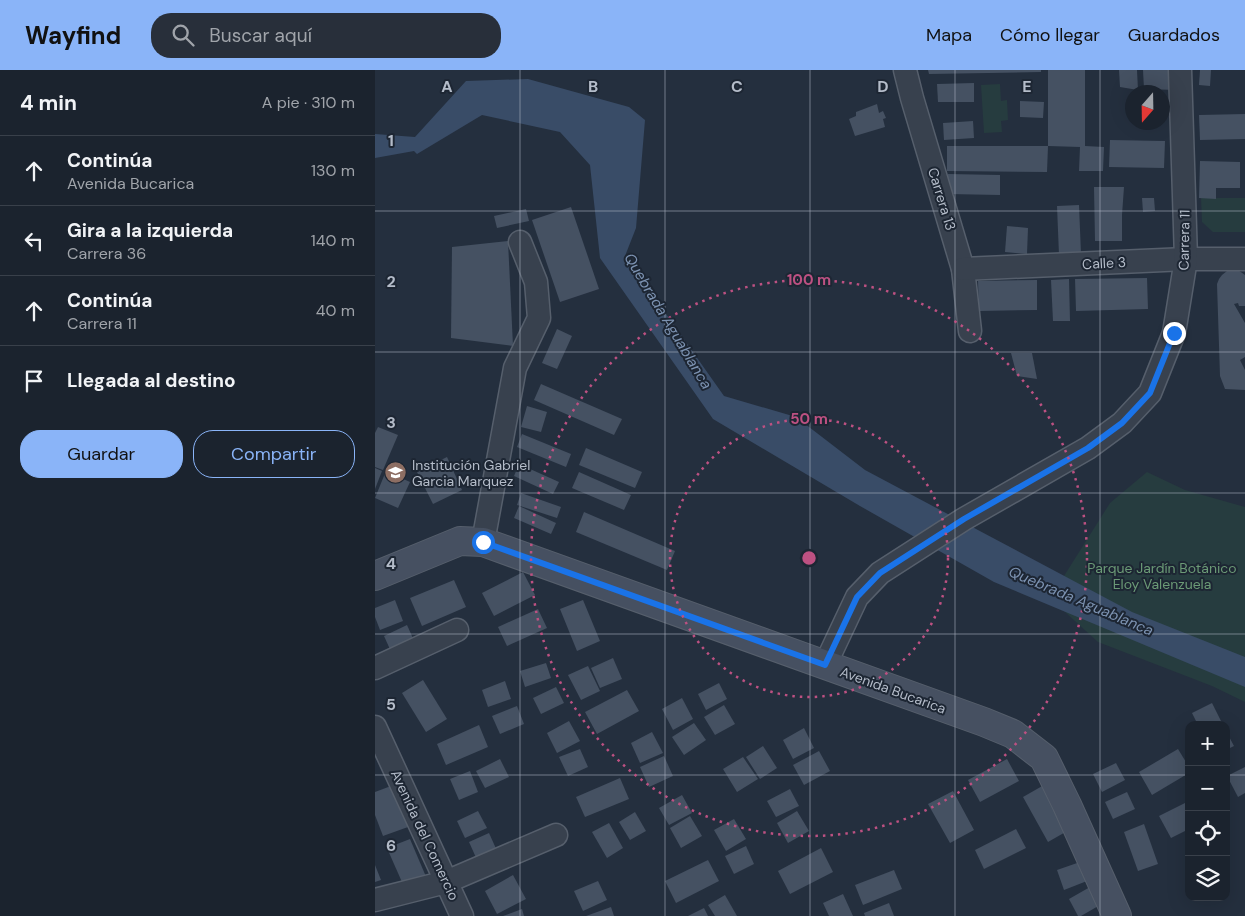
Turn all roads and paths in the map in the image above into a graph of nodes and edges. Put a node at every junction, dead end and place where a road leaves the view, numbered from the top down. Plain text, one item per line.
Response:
1 (905, 70) edge
2 (1180, 70) edge
3 (520, 242) dead end
4 (1245, 258) edge
5 (1186, 259) junction
6 (963, 269) junction
7 (970, 331) dead end
8 (483, 542) junction
9 (375, 576) edge
10 (457, 630) dead end
11 (825, 665) junction
12 (375, 668) edge
13 (375, 728) edge
14 (556, 834) dead end
15 (446, 882) junction
16 (375, 900) edge
17 (462, 916) edge
18 (1117, 916) edge

1 - 6 street, Carrera 13
2 - 5 street, Carrera 11
3 - 8 street
4 - 5 street, Calle 3
5 - 6 street, Calle 3
5 - 11 street, Carrera 11
6 - 7 street, Carrera 13
8 - 9 main road, Avenida Bucarica
8 - 11 main road, Avenida Bucarica
10 - 12 street
11 - 18 main road, Avenida Bucarica
13 - 15 street, Avenida del Comercio
14 - 15 street
15 - 16 street
15 - 17 street, Avenida del Comercio

